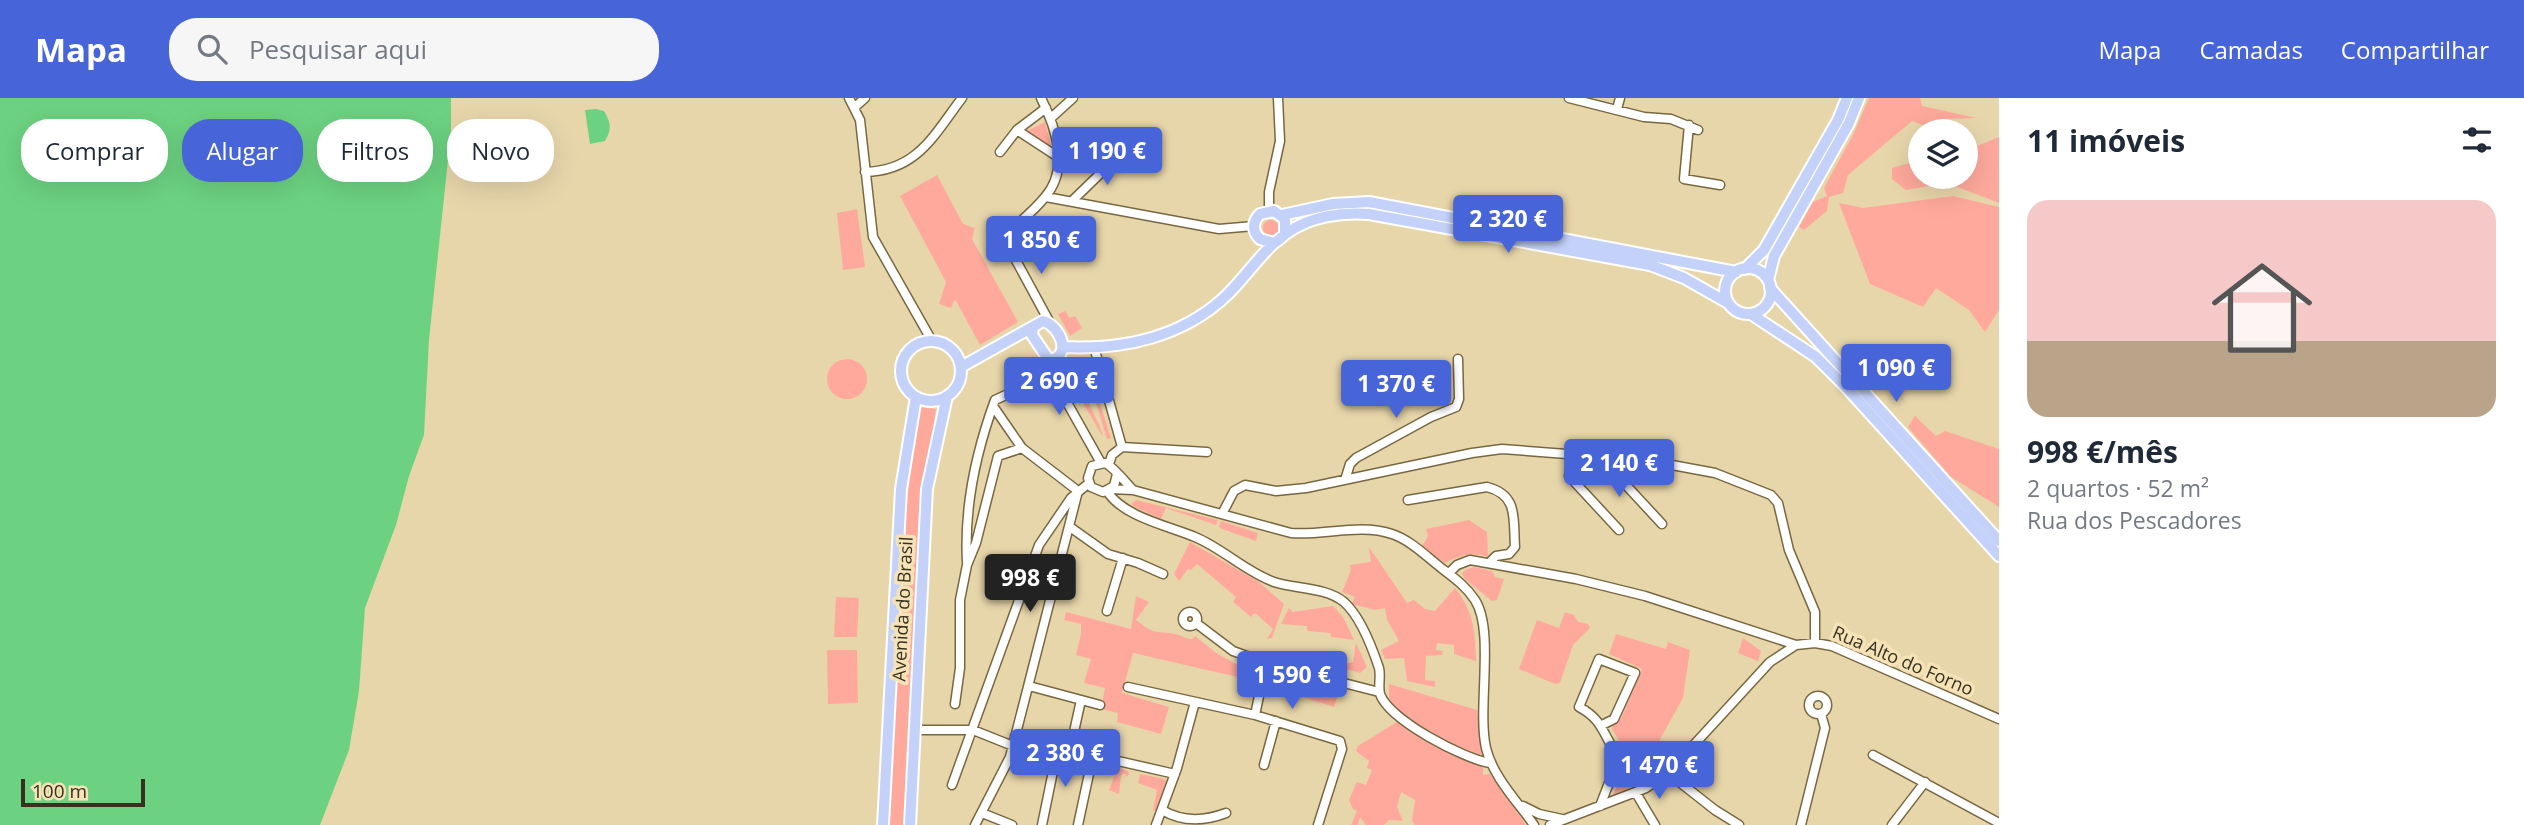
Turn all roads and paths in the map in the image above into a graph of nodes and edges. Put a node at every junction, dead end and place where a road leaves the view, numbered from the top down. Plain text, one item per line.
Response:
1 (849, 98) edge
2 (865, 98) edge
3 (962, 98) edge
4 (1041, 98) edge
5 (1073, 98) edge
6 (1278, 98) edge
7 (1569, 98) edge
8 (1620, 98) edge
9 (1846, 98) edge
10 (1859, 98) edge
11 (855, 107) junction
12 (1046, 108) junction
13 (1617, 109) junction
14 (1051, 118) junction
15 (1689, 125) junction
16 (1017, 130) junction
17 (1698, 130) dead end
18 (1000, 152) dead end
19 (1111, 156) dead end
20 (1058, 157) junction
21 (865, 172) junction
22 (1720, 185) dead end
23 (1046, 197) junction
24 (1072, 201) junction
25 (1269, 210) junction
26 (1282, 215) junction
27 (1255, 231) junction
28 (1285, 233) junction
29 (1274, 243) junction
30 (1258, 257) junction
31 (1740, 270) junction
32 (1769, 284) junction
33 (1728, 303) junction
34 (1751, 314) junction
35 (1050, 323) junction
36 (1034, 327) junction
37 (1014, 338) junction
38 (932, 341) junction
39 (1035, 343) junction
40 (1063, 347) junction
41 (1094, 347) junction
42 (1458, 359) dead end
43 (1049, 360) junction
44 (961, 367) junction
45 (1008, 394) dead end
46 (916, 397) junction
47 (947, 397) junction
48 (993, 406) junction
49 (1122, 447) junction
50 (1022, 448) junction
51 (1208, 452) dead end
52 (1572, 454) junction
53 (1610, 457) junction
54 (1105, 463) junction
55 (1116, 474) junction
56 (1345, 480) junction
57 (1089, 483) junction
58 (1109, 490) junction
59 (1133, 490) junction
60 (1078, 491) junction
61 (1408, 500) dead end
62 (1128, 509) junction
63 (1222, 514) junction
64 (1662, 524) dead end
65 (1070, 527) junction
66 (1619, 530) dead end
67 (1999, 541) edge
68 (1999, 556) edge
69 (1123, 558) junction
70 (1489, 563) junction
71 (967, 565) junction
72 (1448, 573) junction
73 (1163, 574) dead end
74 (1107, 611) dead end
75 (1196, 622) dead end
76 (1815, 643) junction
77 (1796, 645) junction
78 (1266, 663) junction
79 (1029, 686) junction
80 (1128, 687) dead end
81 (1379, 692) junction
82 (1081, 700) junction
83 (1195, 702) junction
84 (955, 704) dead end
85 (1100, 705) dead end
86 (1821, 714) dead end
87 (1255, 715) junction
88 (1999, 719) edge
89 (1276, 722) junction
90 (1602, 725) junction
91 (915, 730) junction
92 (973, 730) junction
93 (1015, 736) junction
94 (1013, 746) junction
95 (1058, 747) junction
96 (1070, 750) junction
97 (1093, 755) junction
98 (1873, 755) dead end
99 (1619, 757) junction
100 (1490, 762) junction
101 (1264, 765) dead end
102 (1175, 774) junction
103 (1668, 774) junction
104 (1655, 782) junction
105 (1924, 782) junction
106 (952, 785) dead end
107 (1636, 793) junction
108 (1517, 801) junction
109 (1600, 806) junction
110 (1162, 810) junction
111 (982, 813) junction
112 (1226, 813) dead end
113 (1550, 821) edge
114 (1560, 822) edge
115 (1999, 823) edge
116 (883, 825) edge
117 (910, 825) edge
118 (975, 825) edge
119 (1012, 825) edge
120 (1042, 825) edge
121 (1078, 825) edge
122 (1156, 825) edge
123 (1318, 825) edge
124 (1535, 825) edge
125 (1655, 825) edge
126 (1739, 825) edge
127 (1801, 825) edge
128 (1892, 825) edge

1 - 11 street
2 - 11 street
3 - 21 street
4 - 12 street
5 - 14 street
6 - 25 street
7 - 13 street
8 - 13 street
9 - 31 main road
10 - 32 main road
11 - 21 street
12 - 14 street
12 - 16 street
13 - 15 street
14 - 20 street
15 - 17 street
15 - 22 street
16 - 18 street
16 - 20 street
19 - 24 street
20 - 23 street
21 - 38 street
23 - 24 street
23 - 35 street
24 - 27 street
25 - 26 main road
25 - 27 main road
26 - 28 main road
26 - 31 main road
27 - 29 main road
27 - 30 main road
28 - 29 main road
28 - 33 main road
29 - 30 main road
30 - 41 main road
31 - 32 main road
31 - 33 main road
32 - 34 main road
32 - 67 main road
33 - 34 main road
34 - 68 main road
35 - 36 main road
35 - 40 main road
36 - 37 main road
36 - 39 main road
37 - 39 main road
37 - 44 main road
38 - 44 main road
38 - 46 main road
39 - 43 main road
40 - 41 main road
40 - 43 main road
41 - 49 street
42 - 56 street
43 - 54 street
44 - 47 main road
45 - 48 street
46 - 47 main road
46 - 116 main road, Avenida do Brasil
47 - 91 main road, Avenida do Brasil
48 - 50 street
48 - 71 street
49 - 51 street
49 - 54 street
50 - 60 street
50 - 71 street
52 - 53 street
52 - 56 street
52 - 66 street
53 - 64 street
53 - 76 street
54 - 55 street
54 - 57 street
55 - 58 street
55 - 59 street
56 - 63 street
57 - 58 street
57 - 60 street
58 - 59 street
58 - 62 street
59 - 62 street
59 - 63 street
60 - 65 street
60 - 92 street
61 - 70 street
62 - 81 street
63 - 72 street
65 - 69 street
65 - 79 street
69 - 73 street
69 - 74 street
70 - 72 street
70 - 77 street
71 - 84 street
72 - 100 street
75 - 78 street
76 - 77 street, Rua Alto do Forno
76 - 88 street, Rua Alto do Forno
77 - 103 street, Rua Alto do Forno
78 - 81 street
78 - 87 street
79 - 82 street
79 - 93 street
80 - 83 street
81 - 100 street
82 - 85 street
82 - 96 street
83 - 87 street
83 - 102 street
86 - 127 street
87 - 89 street
89 - 101 street
89 - 123 street
90 - 90 street
90 - 99 street
91 - 92 street
91 - 117 main road, Avenida do Brasil
92 - 94 street
92 - 106 street
93 - 94 street
93 - 95 street
94 - 111 street
95 - 96 street
95 - 120 street
96 - 97 street
97 - 102 street
97 - 121 street
98 - 105 street
99 - 104 street
99 - 109 street
100 - 108 street
102 - 110 street
103 - 104 street, Rua Alto do Forno
103 - 126 street
104 - 107 street, Rua Alto do Forno
105 - 115 street
105 - 128 street
107 - 109 street, Rua Alto do Forno
107 - 125 street
108 - 113 street
108 - 124 street
109 - 114 street, Rua Alto do Forno
110 - 112 street
110 - 122 street
111 - 118 street
111 - 119 street
113 - 114 street, Rua Alto do Forno
113 - 124 street, Rua Alto do Forno

